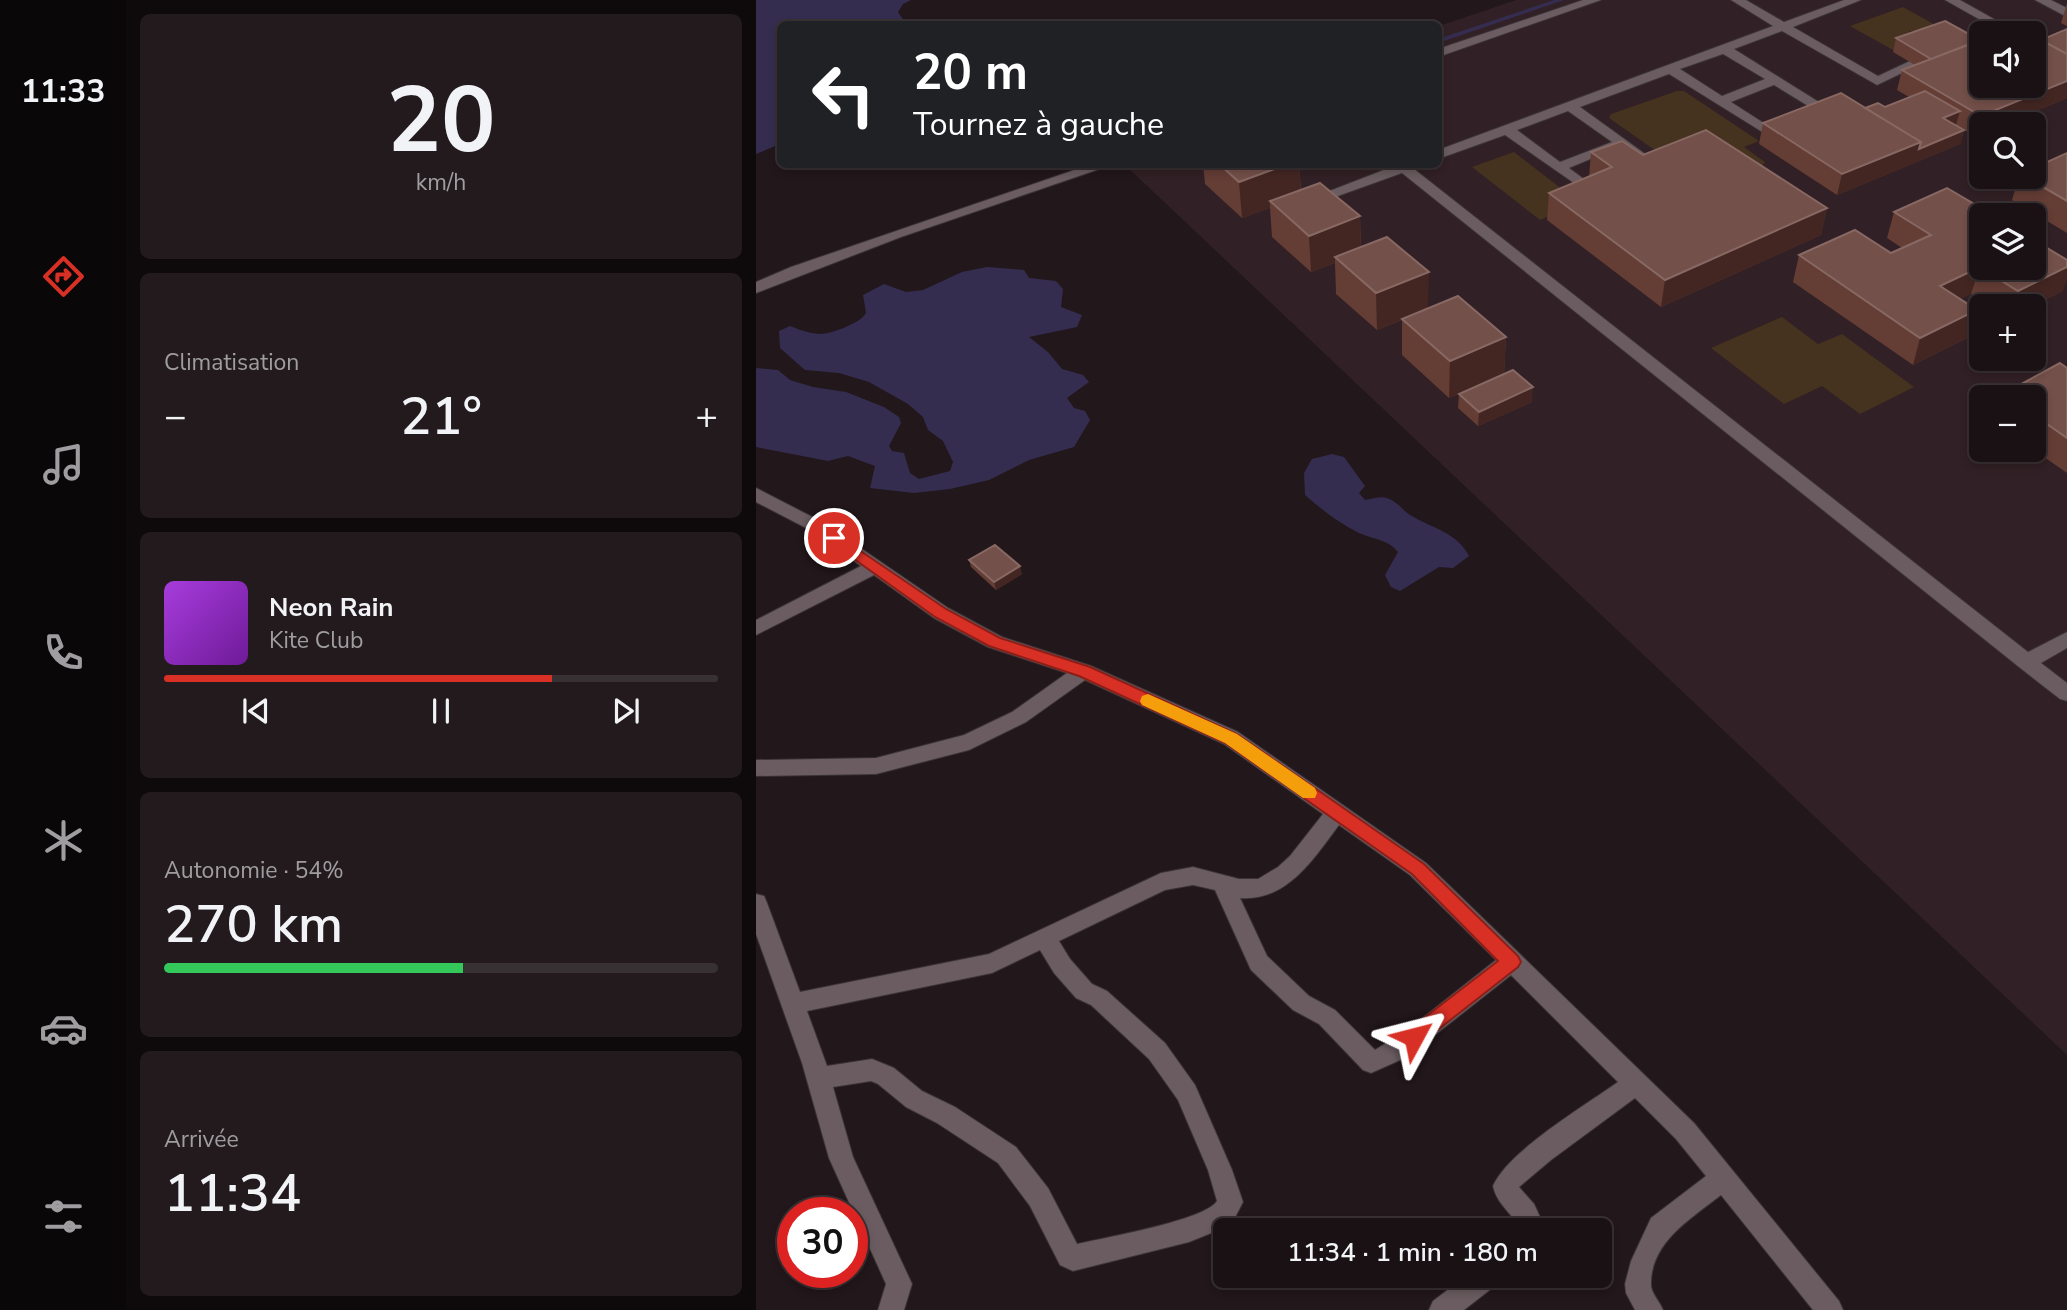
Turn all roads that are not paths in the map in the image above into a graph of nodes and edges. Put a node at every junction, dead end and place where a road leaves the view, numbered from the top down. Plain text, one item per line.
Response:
1 (1595, 0) edge
2 (1737, 0) edge
3 (1855, 0) edge
4 (1951, 0) edge
5 (2041, 0) edge
6 (2067, 13) edge
7 (1992, 21) edge
8 (1784, 27) junction
9 (1724, 49) junction
10 (1442, 52) edge
11 (1915, 64) edge
12 (1671, 69) junction
13 (1775, 80) junction
14 (1721, 101) junction
15 (1570, 106) junction
16 (1507, 130) junction
17 (1622, 143) junction
18 (1442, 154) edge
19 (1559, 167) junction
20 (1657, 167) edge
21 (1095, 168) edge
22 (1400, 168) edge
23 (1408, 168) edge
24 (1607, 188) edge
25 (1290, 209) edge
26 (756, 288) edge
27 (756, 494) edge
28 (876, 566) junction
29 (756, 628) edge
30 (2067, 639) edge
31 (2026, 662) junction
32 (1084, 671) junction
33 (2067, 694) edge
34 (756, 768) edge
35 (1336, 812) junction
36 (1222, 882) junction
37 (756, 903) edge
38 (1045, 938) junction
39 (1511, 962) junction
40 (791, 1004) junction
41 (817, 1078) junction
42 (1636, 1083) junction
43 (1723, 1178) junction
44 (1528, 1218) edge
45 (1471, 1288) edge
46 (891, 1310) edge
47 (1442, 1310) edge
48 (1650, 1310) edge
49 (1830, 1310) edge

1 - 10 street
2 - 8 street
3 - 8 street
4 - 7 street
5 - 6 street
8 - 9 street
8 - 11 street
9 - 12 street
9 - 13 street
12 - 14 street
12 - 15 street
13 - 14 street
13 - 14 street
15 - 16 street
15 - 17 street
16 - 18 street
16 - 19 street
17 - 19 street
17 - 20 street
19 - 24 street
21 - 26 street
22 - 25 street
23 - 31 street
27 - 28 street
28 - 29 street
28 - 32 street
30 - 31 street
31 - 33 street
32 - 34 street
32 - 35 street
35 - 36 street
35 - 39 street
36 - 38 street
36 - 39 street
37 - 40 street
38 - 40 street
38 - 41 street
39 - 42 street
40 - 41 street
41 - 46 street
42 - 43 street
42 - 44 street
43 - 48 street
43 - 49 street
45 - 47 street

